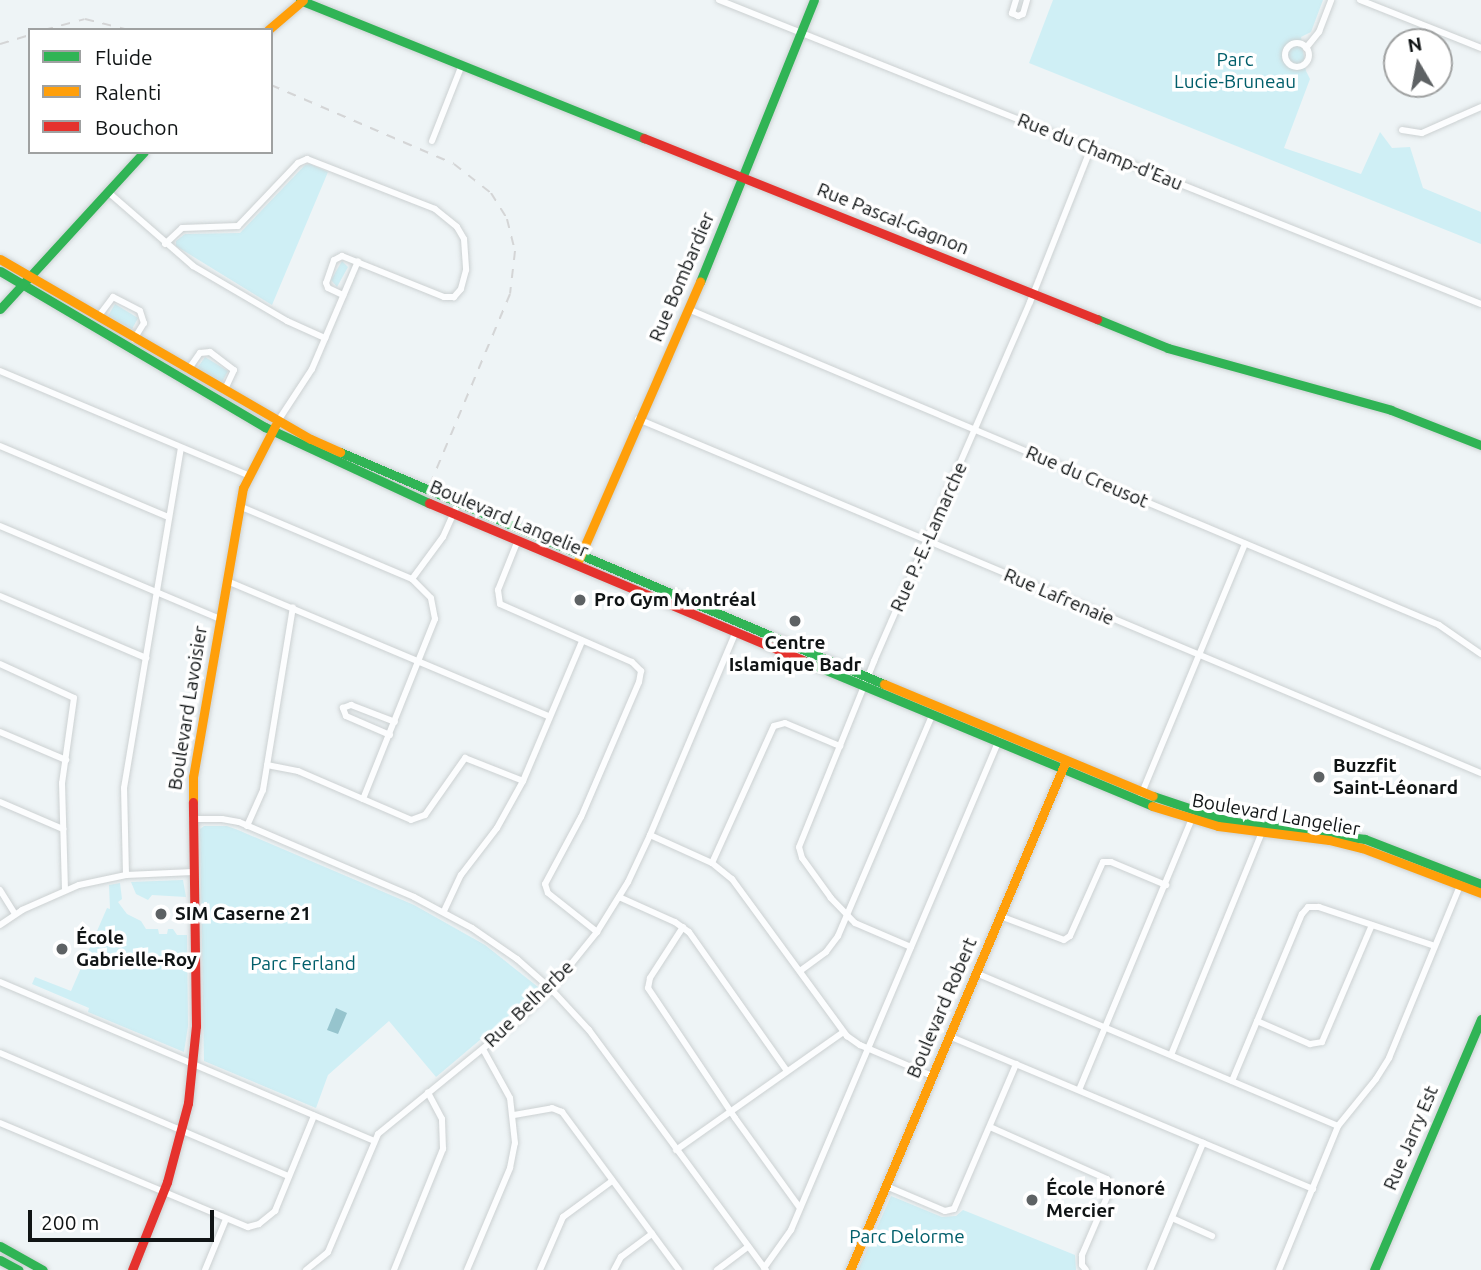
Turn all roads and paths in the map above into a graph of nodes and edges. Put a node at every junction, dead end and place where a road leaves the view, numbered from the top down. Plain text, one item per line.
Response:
1 (302, 0) edge
2 (719, 0) edge
3 (814, 0) edge
4 (1016, 0) edge
5 (1027, 0) edge
6 (1332, 0) edge
7 (1360, 0) edge
8 (270, 28) edge
9 (801, 32) junction
10 (1306, 48) dead end
11 (1481, 48) edge
12 (462, 65) junction
13 (1481, 107) edge
14 (1402, 130) dead end
15 (432, 141) dead end
16 (1091, 148) junction
17 (142, 154) edge
18 (743, 178) junction
19 (108, 192) junction
20 (165, 244) junction
21 (0, 259) edge
22 (358, 261) junction
23 (0, 271) edge
24 (30, 276) junction
25 (23, 284) junction
26 (1033, 294) junction
27 (343, 295) junction
28 (1481, 304) edge
29 (0, 309) edge
30 (688, 309) junction
31 (98, 317) junction
32 (326, 338) junction
33 (134, 339) junction
34 (188, 370) junction
35 (0, 371) edge
36 (224, 391) junction
37 (638, 419) junction
38 (278, 421) junction
39 (273, 430) junction
40 (976, 430) junction
41 (1481, 445) edge
42 (0, 446) edge
43 (181, 448) junction
44 (247, 475) junction
45 (457, 505) junction
46 (239, 506) junction
47 (453, 514) junction
48 (168, 517) junction
49 (0, 526) edge
50 (520, 537) junction
51 (926, 541) junction
52 (1245, 544) junction
53 (578, 561) junction
54 (412, 579) junction
55 (227, 581) junction
56 (636, 585) junction
57 (157, 593) junction
58 (0, 596) edge
59 (293, 607) junction
60 (220, 619) junction
61 (739, 623) junction
62 (735, 633) junction
63 (582, 641) junction
64 (1481, 654) edge
65 (1199, 656) junction
66 (146, 658) junction
67 (421, 661) junction
68 (0, 664) edge
69 (868, 677) junction
70 (864, 687) junction
71 (904, 698) junction
72 (934, 710) junction
73 (550, 717) junction
74 (395, 722) junction
75 (975, 727) junction
76 (0, 732) edge
77 (1002, 733) junction
78 (390, 735) junction
79 (998, 743) junction
80 (1031, 745) junction
81 (840, 746) junction
82 (1026, 755) junction
83 (66, 760) junction
84 (1066, 760) junction
85 (267, 765) junction
86 (1062, 770) junction
87 (1481, 773) edge
88 (523, 781) junction
89 (1140, 796) junction
90 (363, 799) junction
91 (0, 803) edge
92 (1193, 816) junction
93 (192, 819) junction
94 (247, 826) junction
95 (62, 829) junction
96 (1263, 830) junction
97 (650, 835) junction
98 (712, 863) junction
99 (193, 872) junction
100 (126, 875) junction
101 (1464, 876) junction
102 (1481, 884) edge
103 (1166, 885) junction
104 (1460, 886) junction
105 (65, 890) junction
106 (0, 891) edge
107 (1481, 893) edge
108 (619, 897) junction
109 (444, 911) junction
110 (15, 914) junction
111 (848, 914) junction
112 (1000, 916) junction
113 (0, 925) edge
114 (1372, 925) junction
115 (683, 927) junction
116 (597, 932) junction
117 (1435, 946) junction
118 (911, 947) junction
119 (800, 971) junction
120 (976, 973) junction
121 (0, 982) edge
122 (551, 989) junction
123 (1481, 1019) edge
124 (1257, 1021) junction
125 (1105, 1028) junction
126 (843, 1032) junction
127 (949, 1036) junction
128 (483, 1049) junction
129 (869, 1049) junction
130 (0, 1054) edge
131 (1171, 1055) junction
132 (1016, 1064) junction
133 (193, 1065) junction
134 (787, 1071) junction
135 (932, 1076) junction
136 (1232, 1081) junction
137 (1079, 1090) junction
138 (428, 1093) junction
139 (732, 1110) junction
140 (514, 1115) junction
141 (314, 1116) junction
142 (0, 1123) edge
143 (1338, 1126) junction
144 (990, 1127) junction
145 (182, 1131) junction
146 (374, 1141) junction
147 (1203, 1143) junction
148 (676, 1150) junction
149 (289, 1176) junction
150 (612, 1181) junction
151 (886, 1186) junction
152 (1313, 1189) junction
153 (164, 1192) junction
154 (800, 1208) junction
155 (1172, 1218) junction
156 (226, 1219) junction
157 (652, 1234) junction
158 (1212, 1236) dead end
159 (0, 1246) edge
160 (748, 1247) junction
161 (0, 1260) edge
162 (765, 1269) edge
163 (1085, 1269) edge
164 (19, 1270) edge
165 (43, 1270) edge
166 (132, 1270) edge
167 (205, 1270) edge
168 (306, 1270) edge
169 (394, 1270) edge
170 (467, 1270) edge
171 (540, 1270) edge
172 (614, 1270) edge
173 (679, 1270) edge
174 (717, 1270) edge
175 (850, 1270) edge
176 (1150, 1270) edge
177 (1279, 1270) edge
178 (1374, 1270) edge

1 - 8 street
1 - 12 street, Rue Pascal-Gagnon
2 - 9 street, Rue du Champ-d'Eau
3 - 9 street, Rue Bombardier
4 - 5 street
6 - 10 street
7 - 11 street
9 - 16 street, Rue du Champ-d'Eau
9 - 18 street, Rue Bombardier
12 - 15 street
12 - 18 street, Rue Pascal-Gagnon
13 - 14 street
16 - 26 street, Rue P.-E.-Lamarche
16 - 28 street, Rue du Champ-d'Eau
17 - 19 street
18 - 26 street, Rue Pascal-Gagnon
18 - 30 street, Rue Bombardier
19 - 20 street
19 - 24 street
20 - 22 street
20 - 32 street
21 - 24 street, Boulevard Langelier
22 - 27 street, Boulevard Lavoisier
22 - 27 street
23 - 25 street, Boulevard Langelier
24 - 25 street
24 - 31 street, Boulevard Langelier
25 - 29 street
25 - 39 street, Boulevard Langelier
26 - 40 street, Rue P.-E.-Lamarche
26 - 41 street, Rue Pascal-Gagnon
27 - 32 street, Boulevard Lavoisier
30 - 37 street, Rue Bombardier
30 - 40 street, Rue du Creusot
31 - 33 street, Boulevard Langelier
31 - 33 street
32 - 38 street, Boulevard Lavoisier
33 - 34 street, Boulevard Langelier
34 - 36 street, Boulevard Langelier
34 - 36 street
35 - 43 street
36 - 38 street, Boulevard Langelier
37 - 51 street, Rue Lafrenaie
37 - 53 street, Rue Bombardier
38 - 39 street, Boulevard Lavoisier
38 - 45 street, Boulevard Langelier
39 - 44 street, Boulevard Lavoisier
39 - 47 street, Boulevard Langelier
40 - 51 street, Rue P.-E.-Lamarche
40 - 52 street, Rue du Creusot
42 - 48 street
43 - 44 street
43 - 48 street
44 - 46 street, Boulevard Lavoisier
45 - 47 street
45 - 50 street, Boulevard Langelier
46 - 54 street
46 - 55 street, Boulevard Lavoisier
47 - 50 street, Boulevard Langelier
47 - 54 street
48 - 57 street
49 - 57 street
50 - 53 street, Boulevard Langelier
50 - 63 street
51 - 65 street, Rue Lafrenaie
51 - 69 street, Rue P.-E.-Lamarche
52 - 64 street, Rue du Creusot
52 - 65 street
53 - 56 street, Boulevard Langelier
54 - 67 street
55 - 59 street
55 - 60 street, Boulevard Lavoisier
56 - 61 street, Boulevard Langelier
56 - 62 street, Boulevard Langelier
57 - 60 street
57 - 66 street
58 - 66 street
59 - 67 street
59 - 85 street
60 - 93 street, Boulevard Lavoisier
61 - 62 street, Rue Belherbe
61 - 69 street, Boulevard Langelier
62 - 70 street, Boulevard Langelier
62 - 97 street, Rue Belherbe
63 - 73 street
63 - 116 street
65 - 87 street, Rue Lafrenaie
65 - 89 street
66 - 100 street
67 - 73 street
67 - 74 street
68 - 83 street
69 - 70 street, Rue P.-E.-Lamarche
69 - 71 street, Boulevard Langelier
70 - 71 street, Boulevard Langelier
70 - 81 street, Rue P.-E.-Lamarche
71 - 72 street, Boulevard Langelier
72 - 75 street, Boulevard Langelier
72 - 111 street
73 - 88 street
74 - 78 street
74 - 78 street
75 - 77 street, Boulevard Langelier
75 - 79 street, Boulevard Langelier
76 - 83 street
77 - 79 street
77 - 80 street, Boulevard Langelier
78 - 90 street
79 - 82 street, Boulevard Langelier
79 - 118 street
80 - 82 street
80 - 84 street, Boulevard Langelier
81 - 98 street
81 - 111 street, Rue P.-E.-Lamarche
82 - 86 street, Boulevard Langelier
83 - 95 street
84 - 86 street, Boulevard Robert
84 - 89 street, Boulevard Langelier
85 - 90 street
85 - 94 street
86 - 89 street, Boulevard Langelier
86 - 112 street, Boulevard Robert
88 - 90 street
88 - 109 street
89 - 92 street, Boulevard Langelier
91 - 95 street
92 - 96 street, Boulevard Langelier
92 - 103 street
93 - 94 street
93 - 99 street, Boulevard Lavoisier
94 - 109 street
95 - 105 street
96 - 101 street, Boulevard Langelier
96 - 104 street, Boulevard Langelier
96 - 131 street
97 - 98 street
97 - 108 street, Rue Belherbe
98 - 119 street
99 - 100 street
99 - 133 street, Boulevard Lavoisier
100 - 105 street
101 - 102 street, Boulevard Langelier
101 - 104 street
103 - 112 street
103 - 125 street
104 - 107 street, Boulevard Langelier
104 - 117 street
105 - 110 street
106 - 110 street
108 - 115 street
108 - 116 street, Rue Belherbe
109 - 122 street
110 - 113 street
111 - 118 street
111 - 119 street
112 - 120 street, Boulevard Robert
114 - 117 street
114 - 124 street
114 - 124 street
115 - 134 street
115 - 139 street
116 - 122 street, Rue Belherbe
117 - 143 street
118 - 129 street
119 - 126 street
120 - 125 street
120 - 127 street, Boulevard Robert
121 - 133 street
122 - 128 street, Rue Belherbe
122 - 148 street
123 - 178 street, Rue Jarry Est
124 - 136 street
125 - 131 street
125 - 137 street
126 - 129 street
126 - 134 street
127 - 132 street
127 - 135 street, Boulevard Robert
128 - 138 street, Rue Belherbe
128 - 140 street
129 - 135 street
129 - 154 street
130 - 145 street
131 - 136 street
132 - 137 street
132 - 144 street
133 - 141 street
133 - 145 street, Boulevard Lavoisier
134 - 139 street
135 - 151 street, Boulevard Robert
136 - 143 street
137 - 147 street
138 - 146 street, Rue Belherbe
138 - 169 street
139 - 148 street
139 - 154 street
140 - 150 street
140 - 170 street
141 - 146 street
141 - 149 street
142 - 153 street
143 - 152 street
144 - 151 street
144 - 163 street
145 - 149 street
145 - 153 street, Boulevard Lavoisier
146 - 168 street, Rue Belherbe
147 - 152 street
147 - 155 street
148 - 160 street
149 - 156 street
150 - 157 street
150 - 171 street
151 - 175 street, Boulevard Robert
152 - 177 street
153 - 156 street
153 - 166 street, Boulevard Lavoisier
154 - 162 street
155 - 158 street
155 - 176 street
156 - 167 street
157 - 172 street
157 - 173 street
159 - 165 street
160 - 162 street
160 - 174 street
161 - 164 street

